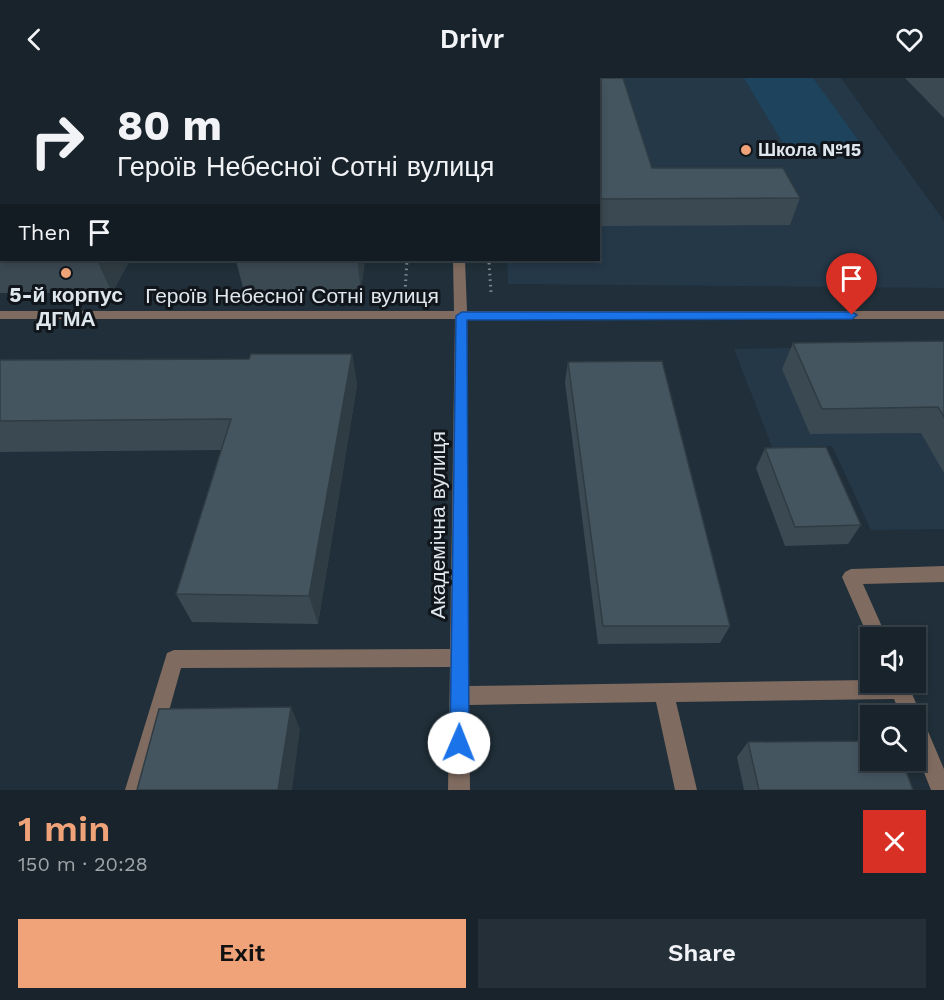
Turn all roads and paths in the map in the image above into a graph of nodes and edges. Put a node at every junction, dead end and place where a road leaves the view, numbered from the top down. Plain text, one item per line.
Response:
1 (459, 261) edge
2 (0, 315) edge
3 (944, 315) edge
4 (462, 316) junction
5 (944, 574) edge
6 (873, 627) edge
7 (460, 658) junction
8 (860, 687) edge
9 (664, 692) junction
10 (460, 696) junction
11 (926, 751) edge
12 (136, 790) edge
13 (459, 790) edge
14 (686, 790) edge
15 (942, 790) edge

1 - 4 street, Академічна вулиця
2 - 4 street, Героїв Небесної Сотні вулиця
3 - 4 street, Героїв Небесної Сотні вулиця
4 - 7 street, Академічна вулиця
5 - 6 street
7 - 10 street, Академічна вулиця
7 - 12 street
8 - 9 street
9 - 10 street
9 - 14 street
10 - 13 street, Академічна вулиця
11 - 15 street

